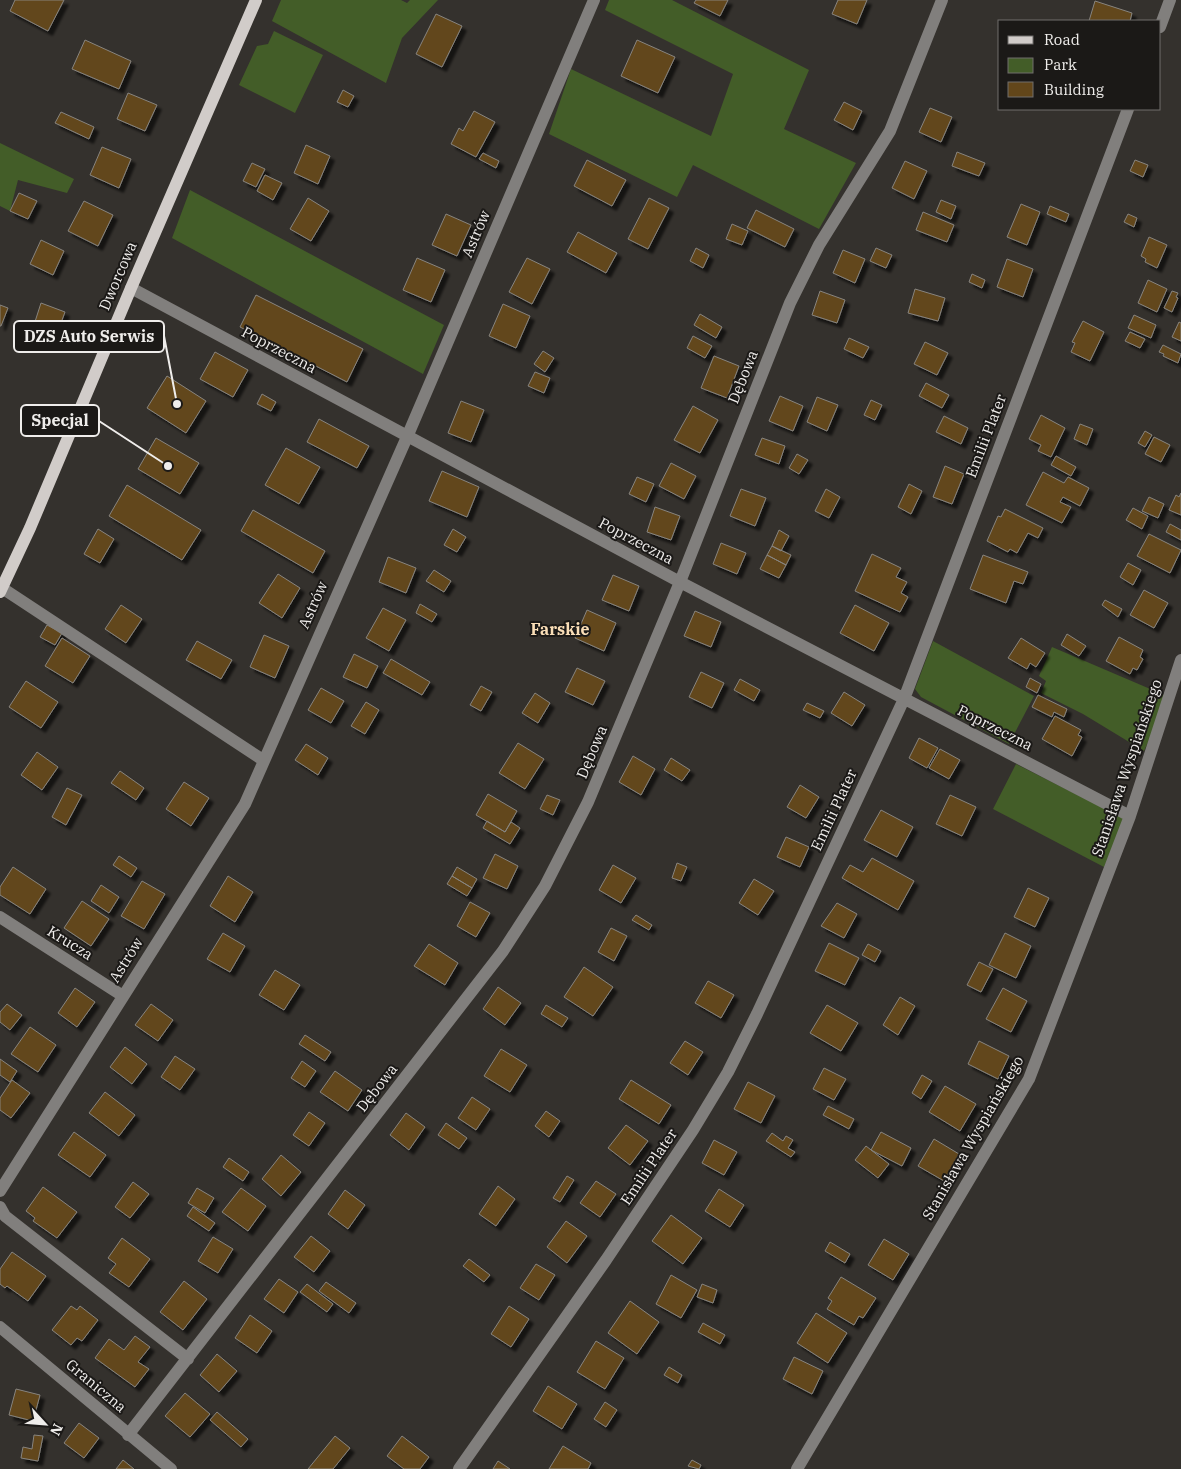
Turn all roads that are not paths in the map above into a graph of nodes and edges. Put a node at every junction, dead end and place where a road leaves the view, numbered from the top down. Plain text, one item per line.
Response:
1 (256, 0) edge
2 (594, 0) edge
3 (942, 0) edge
4 (1170, 0) edge
5 (1161, 24) edge
6 (1128, 110) edge
7 (131, 288) junction
8 (407, 437) junction
9 (680, 582) junction
10 (1, 590) edge
11 (1181, 660) edge
12 (904, 699) junction
13 (263, 760) junction
14 (1130, 816) junction
15 (0, 917) edge
16 (123, 996) junction
17 (0, 1191) edge
18 (0, 1207) edge
19 (0, 1327) edge
20 (188, 1359) junction
21 (128, 1434) junction
22 (171, 1469) edge
23 (459, 1469) edge
24 (797, 1469) edge

1 - 7 main road, Dworcowa
2 - 8 street, Astrów
3 - 9 street, Dębowa
4 - 5 street
6 - 12 street, Emilii Plater
7 - 8 street, Poprzeczna
7 - 10 main road, Dworcowa
8 - 9 street, Poprzeczna
8 - 13 street, Astrów
9 - 12 street, Poprzeczna
9 - 20 street, Dębowa
10 - 13 street
11 - 14 street, Stanisława Wyspiańskiego
12 - 14 street, Poprzeczna
12 - 23 street, Emilii Plater
13 - 16 street, Astrów
14 - 24 street, Stanisława Wyspiańskiego
15 - 16 street, Krucza
16 - 17 street, Astrów
18 - 20 street
19 - 21 street, Graniczna
20 - 21 street, Dębowa
21 - 22 street, Graniczna

